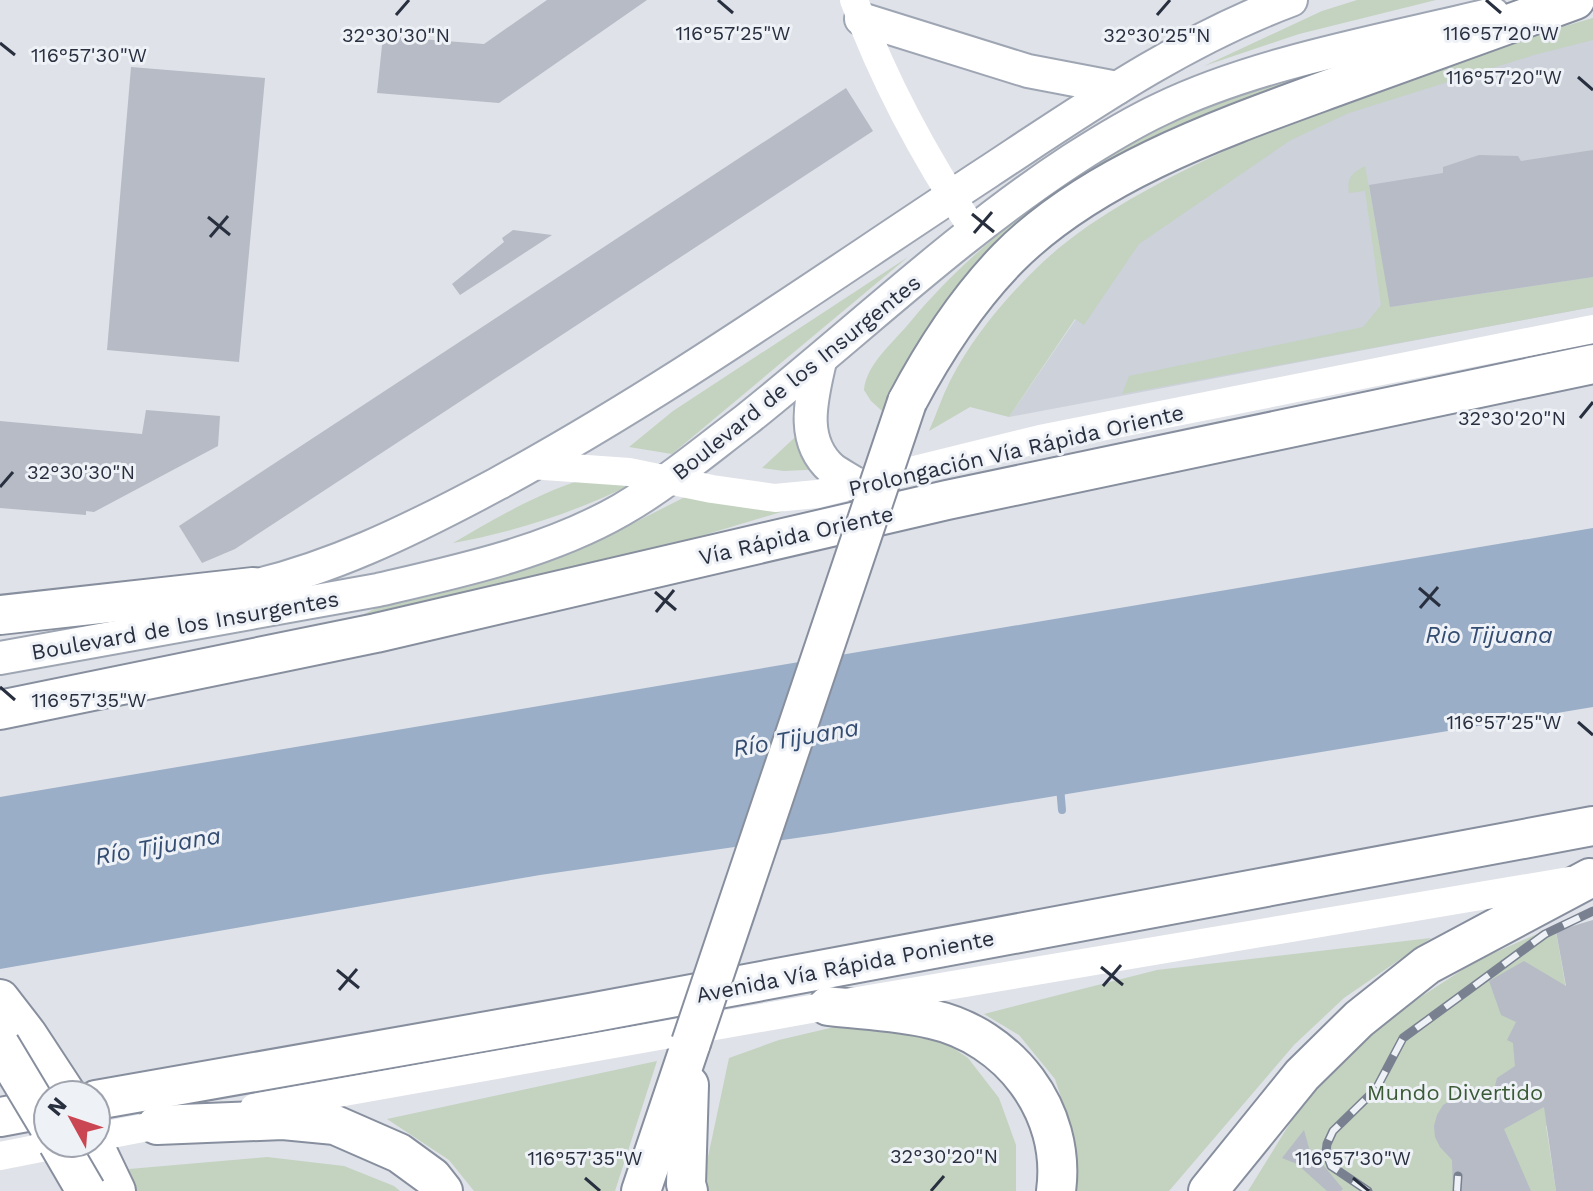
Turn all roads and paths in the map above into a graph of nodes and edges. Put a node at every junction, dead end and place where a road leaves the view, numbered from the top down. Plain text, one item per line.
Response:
1 (1291, 0) edge
2 (1552, 0) edge
3 (1575, 0) edge
4 (858, 10) edge
5 (1117, 88) junction
6 (951, 196) junction
7 (974, 231) junction
8 (1593, 329) edge
9 (820, 361) junction
10 (1593, 364) edge
11 (530, 465) junction
12 (669, 480) junction
13 (859, 486) junction
14 (253, 587) junction
15 (0, 615) edge
16 (0, 636) edge
17 (0, 658) edge
18 (0, 710) edge
19 (1593, 826) edge
20 (1591, 878) edge
21 (0, 999) edge
22 (828, 1006) junction
23 (691, 1043) junction
24 (0, 1045) edge
25 (57, 1079) edge
26 (112, 1097) edge
27 (32, 1098) edge
28 (32, 1111) edge
29 (0, 1117) edge
30 (157, 1125) junction
31 (112, 1134) edge
32 (32, 1150) edge
33 (0, 1156) edge
34 (67, 1159) edge
35 (101, 1159) edge
36 (86, 1191) edge
37 (116, 1191) edge
38 (443, 1191) edge
39 (641, 1191) edge
40 (688, 1191) edge
41 (1056, 1191) edge
42 (1208, 1191) edge

1 - 5 main road, Boulevard de los Insurgentes
2 - 7 main road, Boulevard de los Insurgentes
3 - 23 highway, bridge
4 - 5 main road
4 - 6 main road
5 - 6 main road, Boulevard de los Insurgentes
6 - 7 main road
6 - 11 main road, Boulevard de los Insurgentes
7 - 9 main road, Boulevard de los Insurgentes
8 - 13 main road, Prolongación Vía Rápida Oriente
9 - 12 main road, Boulevard de los Insurgentes
9 - 13 main road
10 - 18 highway, Vía Rápida Oriente
11 - 12 main road, Prolongación Vía Rápida Oriente
11 - 14 main road, Boulevard de los Insurgentes
12 - 13 main road, Prolongación Vía Rápida Oriente
12 - 17 main road, Boulevard de los Insurgentes
14 - 15 highway
14 - 16 main road, Boulevard de los Insurgentes
19 - 26 highway, Avenida Vía Rápida Poniente
20 - 22 main road, Avenida Vía Rápida Poniente
20 - 42 highway
21 - 25 highway
22 - 30 main road, Avenida Vía Rápida Poniente
22 - 41 highway
23 - 39 highway
23 - 40 highway
24 - 27 highway, bridge
28 - 29 highway
30 - 31 main road, Avenida Vía Rápida Poniente
30 - 38 highway
32 - 33 main road
34 - 36 highway, bridge
35 - 37 highway

